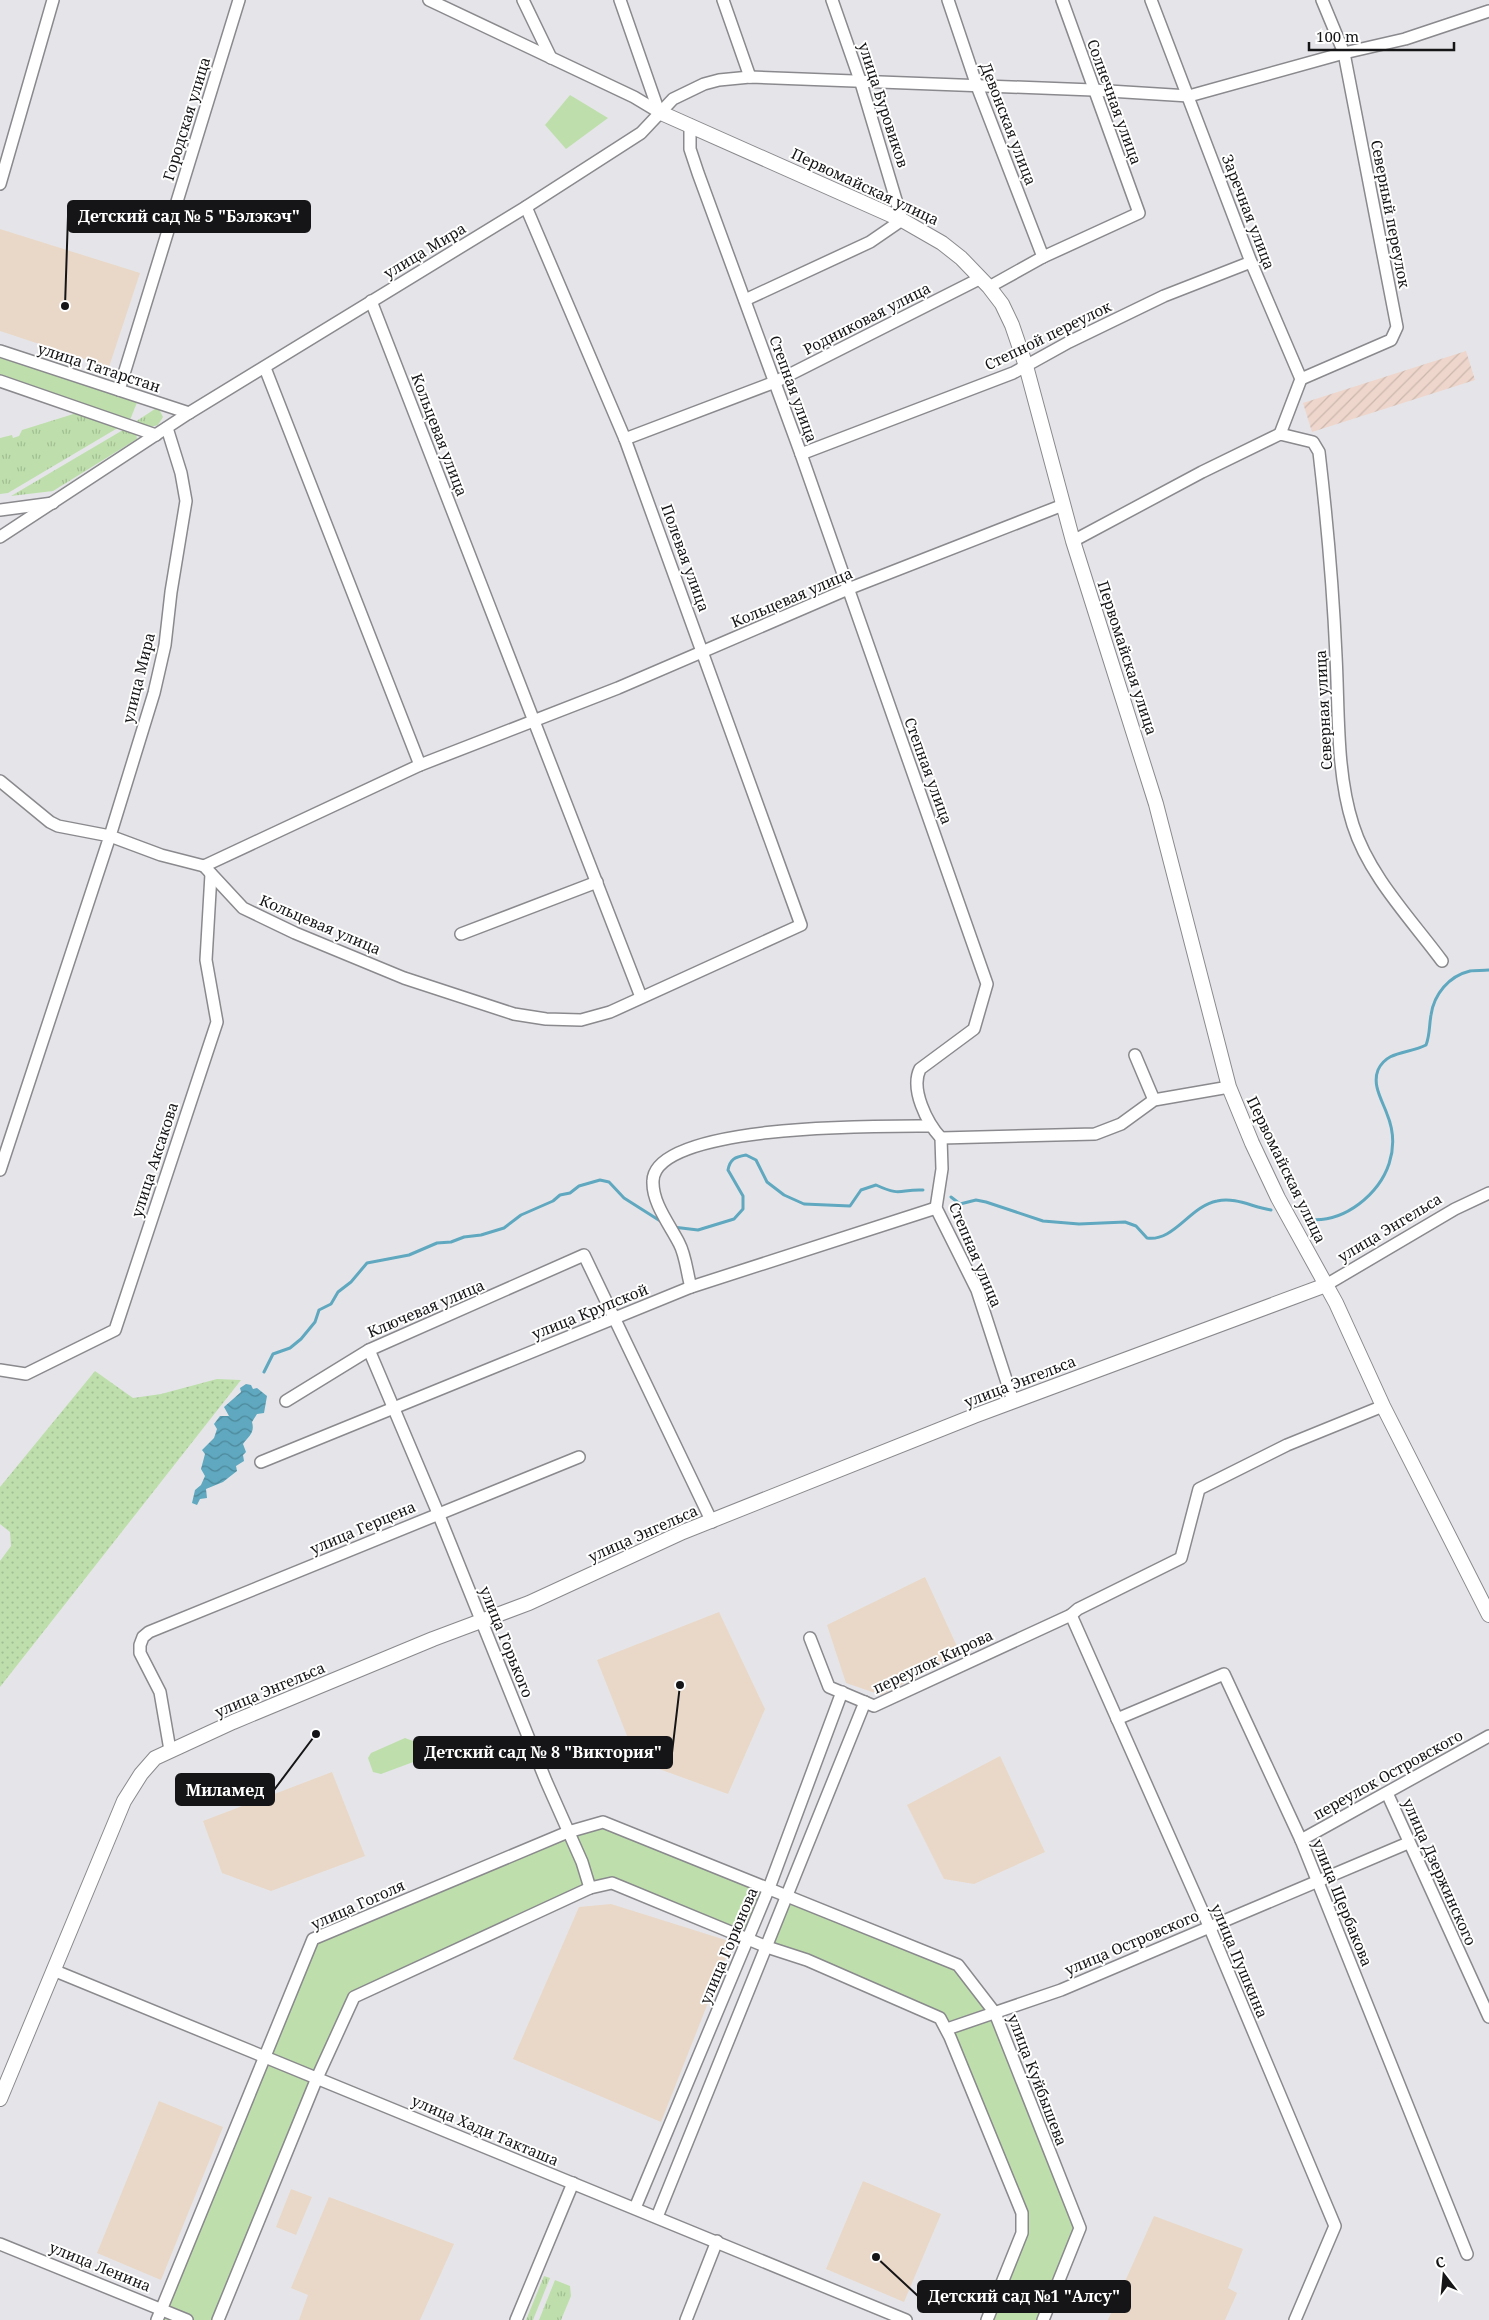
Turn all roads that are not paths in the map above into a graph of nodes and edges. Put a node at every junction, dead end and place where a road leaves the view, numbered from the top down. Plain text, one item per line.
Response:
1 (53, 0) edge
2 (239, 0) edge
3 (429, 0) edge
4 (523, 0) edge
5 (620, 0) edge
6 (723, 0) edge
7 (832, 0) edge
8 (948, 0) edge
9 (1062, 0) edge
10 (1151, 0) edge
11 (1322, 0) edge
12 (1489, 11) edge
13 (1344, 54) junction
14 (551, 58) junction
15 (750, 78) junction
16 (861, 83) junction
17 (977, 86) junction
18 (1093, 90) junction
19 (1189, 96) junction
20 (659, 112) junction
21 (690, 125) junction
22 (0, 184) edge
23 (526, 207) junction
24 (1139, 213) joint
25 (902, 220) junction
26 (1042, 257) junction
27 (1251, 262) junction
28 (985, 283) junction
29 (745, 300) junction
30 (371, 302) junction
31 (0, 351) edge
32 (1026, 366) junction
33 (265, 368) junction
34 (1301, 379) junction
35 (0, 381) edge
36 (775, 382) junction
37 (120, 390) junction
38 (188, 413) junction
39 (167, 428) junction
40 (1280, 434) junction
41 (156, 435) junction
42 (626, 439) junction
43 (801, 454) junction
44 (56, 502) junction
45 (1063, 505) junction
46 (0, 510) edge
47 (0, 538) edge
48 (1073, 541) junction
49 (848, 589) junction
50 (704, 652) junction
51 (533, 720) junction
52 (420, 765) junction
53 (0, 781) edge
54 (110, 836) junction
55 (208, 870) junction
56 (597, 882) junction
57 (801, 925) joint
58 (461, 934) dead end
59 (1442, 961) dead end
60 (641, 997) junction
61 (1135, 1054) dead end
62 (1229, 1087) junction
63 (1154, 1100) junction
64 (930, 1126) junction
65 (941, 1138) junction
66 (0, 1170) edge
67 (1489, 1193) edge
68 (936, 1208) junction
69 (1326, 1285) junction
70 (691, 1288) junction
71 (615, 1318) junction
72 (369, 1350) junction
73 (0, 1370) edge
74 (286, 1401) dead end
75 (1013, 1401) junction
76 (1383, 1406) junction
77 (392, 1407) junction
78 (579, 1457) dead end
79 (261, 1462) dead end
80 (438, 1513) junction
81 (712, 1522) junction
82 (1071, 1615) junction
83 (1489, 1615) edge
84 (480, 1621) junction
85 (810, 1638) dead end
86 (842, 1692) junction
87 (865, 1702) junction
88 (1117, 1719) junction
89 (1489, 1736) edge
90 (170, 1750) junction
91 (1387, 1793) junction
92 (568, 1832) junction
93 (1301, 1840) junction
94 (1408, 1843) junction
95 (1317, 1880) junction
96 (590, 1888) junction
97 (769, 1888) junction
98 (788, 1896) junction
99 (1209, 1926) junction
100 (748, 1939) junction
101 (767, 1947) junction
102 (53, 1970) junction
103 (995, 2013) junction
104 (1489, 2017) edge
105 (946, 2029) junction
106 (265, 2056) junction
107 (317, 2078) junction
108 (0, 2099) edge
109 (573, 2183) junction
110 (635, 2208) junction
111 (657, 2217) junction
112 (716, 2242) junction
113 (0, 2244) edge
114 (1467, 2254) dead end
115 (162, 2308) junction
116 (157, 2320) edge
117 (188, 2320) edge
118 (218, 2320) edge
119 (516, 2320) edge
120 (686, 2320) edge
121 (906, 2320) edge
122 (987, 2320) edge
123 (1042, 2320) edge
124 (1295, 2320) edge

1 - 22 street
2 - 37 street, Городская улица
3 - 14 street, Первомайская улица
4 - 14 street
5 - 20 street
6 - 15 street
7 - 16 street, улица Буровиков
8 - 17 street, Девонская улица
9 - 18 street, Солнечная улица
10 - 19 street, Заречная улица
11 - 13 street, Северный переулок
12 - 13 street, улица Мира
13 - 19 street, улица Мира
13 - 34 street, Северный переулок
14 - 20 street, Первомайская улица
15 - 16 street, улица Мира
15 - 20 street, улица Мира
16 - 17 street, улица Мира
16 - 25 street, улица Буровиков
17 - 18 street, улица Мира
17 - 26 street, Девонская улица
18 - 19 street, улица Мира
18 - 24 street, Солнечная улица
19 - 27 street, Заречная улица
20 - 21 street, Первомайская улица
20 - 23 street, улица Мира
21 - 25 street, Первомайская улица
21 - 29 street, Степная улица
23 - 30 street, улица Мира
23 - 42 street, Полевая улица
24 - 26 street, Родниковая улица
25 - 28 street, Первомайская улица
25 - 29 street
26 - 28 street, Родниковая улица
27 - 32 street, Степной переулок
27 - 34 street, Заречная улица
28 - 32 street, Первомайская улица
28 - 36 street, Родниковая улица
29 - 36 street, Степная улица
30 - 33 street, улица Мира
30 - 51 street, Кольцевая улица
31 - 37 street, улица Татарстан
32 - 43 street, Степной переулок
32 - 45 street, Первомайская улица
33 - 38 street, улица Мира
33 - 52 street
34 - 40 street
35 - 41 street
36 - 42 street, Родниковая улица
36 - 43 street, Степная улица
37 - 38 street, улица Татарстан
38 - 39 street, улица Мира
39 - 41 street, улица Мира
39 - 54 street, улица Мира
40 - 48 street
40 - 59 street, Северная улица
41 - 44 street, улица Мира
42 - 50 street, Полевая улица
43 - 49 street, Степная улица
44 - 46 street
44 - 47 street, улица Мира
45 - 48 street, Первомайская улица
45 - 49 street, Кольцевая улица
48 - 62 street, Первомайская улица
49 - 50 street, Кольцевая улица
49 - 64 street, Степная улица
50 - 51 street, Кольцевая улица
50 - 57 street, Полевая улица
51 - 52 street, Кольцевая улица
51 - 56 street, Кольцевая улица
52 - 55 street, Кольцевая улица
53 - 54 street
54 - 55 street
54 - 66 street
55 - 60 street, Кольцевая улица
55 - 73 street, улица Аксакова
56 - 58 street
56 - 60 street, Кольцевая улица
57 - 60 street, Кольцевая улица
61 - 63 street
62 - 63 street
62 - 69 street, Первомайская улица
63 - 65 street
64 - 65 street, Степная улица
64 - 70 street
65 - 68 street, Степная улица
67 - 69 street, улица Энгельса
68 - 70 street, улица Крупской
68 - 75 street, Степная улица
69 - 75 street, улица Энгельса
69 - 76 street, Первомайская улица
70 - 71 street, улица Крупской
71 - 72 street, Ключевая улица
71 - 77 street, улица Крупской
71 - 81 street
72 - 74 street, Ключевая улица
72 - 77 street, улица Горького
75 - 81 street, улица Энгельса
76 - 82 street, переулок Кирова
76 - 83 street, Первомайская улица
77 - 79 street, улица Крупской
77 - 80 street, улица Горького
78 - 80 street, улица Герцена
80 - 84 street, улица Горького
80 - 90 street, улица Герцена
81 - 84 street, улица Энгельса
82 - 87 street, переулок Кирова
82 - 88 street, улица Пушкина
84 - 90 street, улица Энгельса
84 - 92 street, улица Горького
85 - 86 street, переулок Кирова
86 - 87 street, переулок Кирова
86 - 97 street, улица Горюнова
87 - 98 street
88 - 93 street, улица Щербакова
88 - 99 street, улица Пушкина
89 - 91 street, переулок Островского
90 - 102 street, улица Энгельса
91 - 93 street, переулок Островского
91 - 94 street, улица Дзержинского
92 - 96 street, улица Горького
92 - 97 street, улица Гоголя
92 - 106 street, улица Гоголя
93 - 95 street, улица Щербакова
94 - 95 street, улица Островского
94 - 104 street, улица Дзержинского
95 - 99 street, улица Островского
95 - 114 street, улица Щербакова
96 - 100 street
96 - 107 street
97 - 98 street, улица Куйбышева
97 - 100 street, улица Горюнова
98 - 101 street
98 - 103 street, улица Куйбышева
99 - 103 street, улица Островского
99 - 124 street, улица Пушкина
100 - 101 street
100 - 110 street, улица Горюнова
101 - 105 street
101 - 111 street
102 - 106 street, улица Хади Такташа
102 - 108 street, улица Энгельса
103 - 105 street, улица Островского
103 - 123 street, улица Куйбышева
105 - 122 street
106 - 107 street, улица Хади Такташа
106 - 115 street, улица Гоголя
107 - 109 street, улица Хади Такташа
107 - 118 street
109 - 110 street, улица Хади Такташа
109 - 119 street
110 - 111 street, улица Хади Такташа
111 - 112 street, улица Хади Такташа
112 - 120 street
112 - 121 street, улица Хади Такташа
113 - 115 street, улица Ленина
115 - 116 street, улица Гоголя
115 - 117 street, улица Ленина

